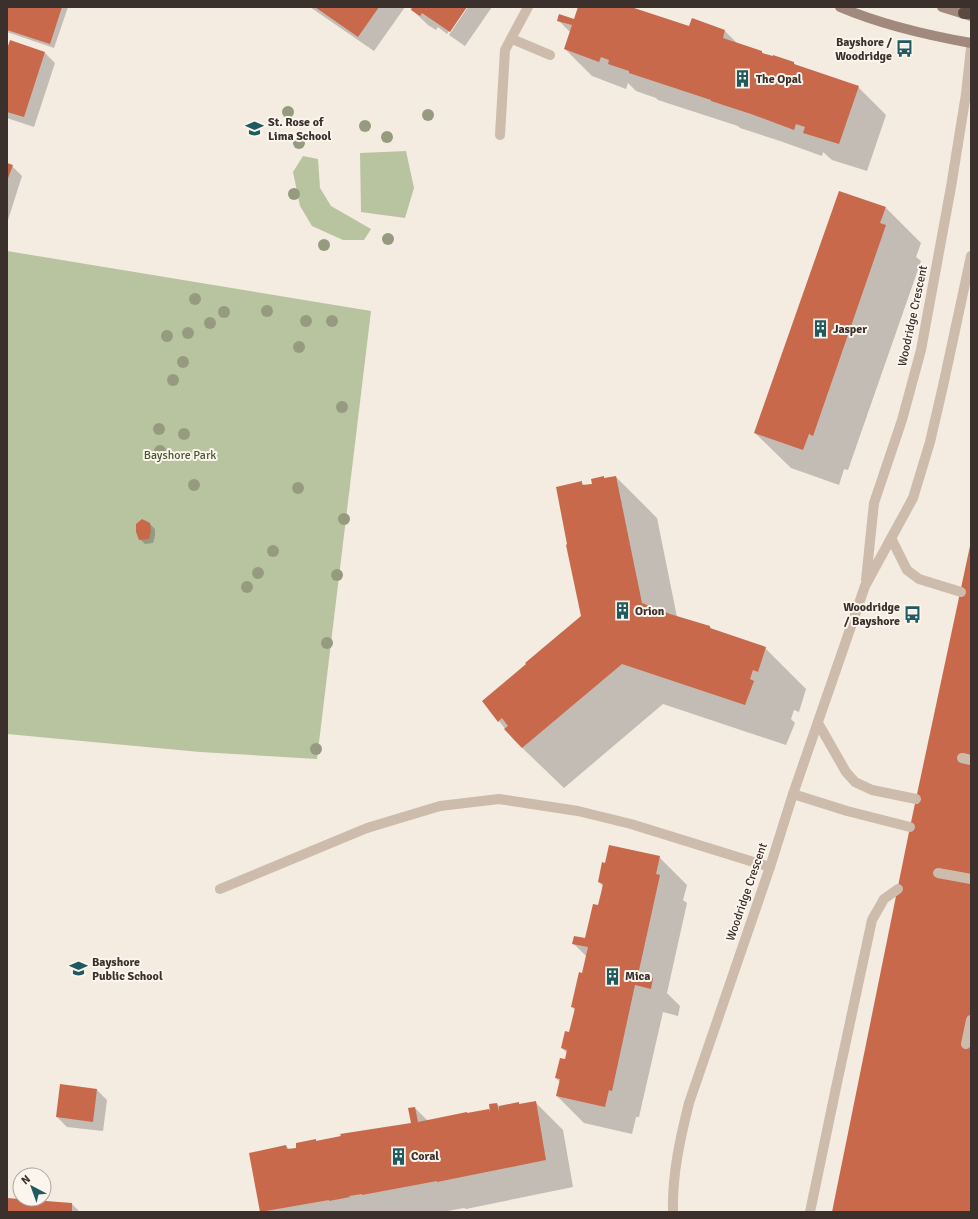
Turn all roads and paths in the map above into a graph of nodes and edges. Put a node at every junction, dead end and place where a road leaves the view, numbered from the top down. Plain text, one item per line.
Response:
1 (528, 7) edge
2 (840, 7) edge
3 (942, 7) edge
4 (969, 14) edge
5 (512, 38) junction
6 (971, 43) edge
7 (971, 48) edge
8 (550, 55) dead end
9 (500, 136) dead end
10 (971, 256) edge
11 (891, 538) junction
12 (865, 586) junction
13 (961, 592) dead end
14 (818, 723) junction
15 (793, 794) junction
16 (916, 799) dead end
17 (910, 827) dead end
18 (770, 867) junction
19 (938, 873) dead end
20 (971, 879) edge
21 (220, 889) dead end
22 (898, 889) dead end
23 (971, 1020) edge
24 (966, 1044) dead end
25 (673, 1212) edge
26 (810, 1212) edge

1 - 5 street
2 - 6 main road
3 - 4 main road
5 - 8 street
5 - 9 street
7 - 12 street, Woodridge Crescent
10 - 11 street, Woodridge Crescent
11 - 12 street, Woodridge Crescent
11 - 13 street
12 - 14 street, Woodridge Crescent
14 - 15 street, Woodridge Crescent
14 - 16 street
15 - 17 street
15 - 18 street, Woodridge Crescent
18 - 21 street
18 - 25 street, Woodridge Crescent
19 - 20 street
22 - 26 street
23 - 24 street

